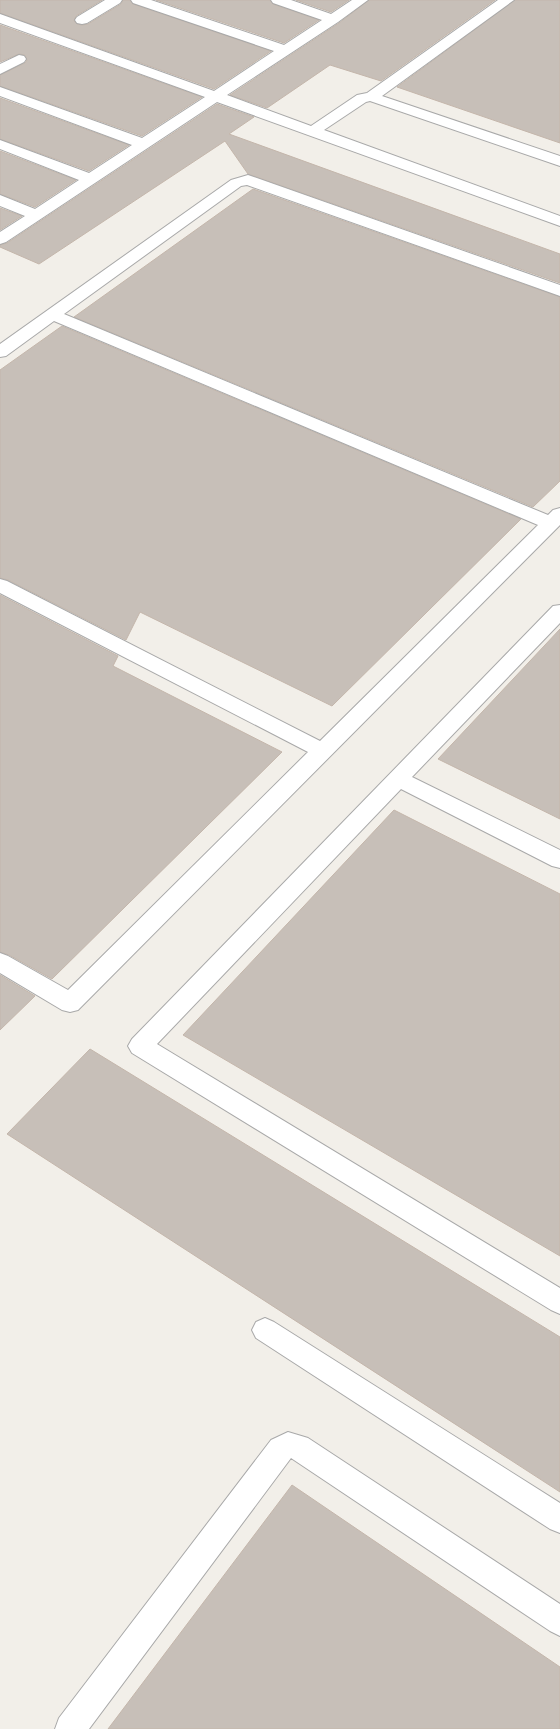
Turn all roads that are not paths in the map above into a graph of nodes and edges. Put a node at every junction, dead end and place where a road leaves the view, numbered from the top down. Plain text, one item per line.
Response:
1 (115, 0) edge
2 (138, 0) edge
3 (278, 0) edge
4 (361, 0) edge
5 (507, 0) edge
6 (0, 18) edge
7 (333, 18) junction
8 (82, 20) dead end
9 (285, 50) junction
10 (19, 59) dead end
11 (0, 70) edge
12 (0, 91) edge
13 (215, 97) junction
14 (371, 97) junction
15 (312, 132) junction
16 (0, 144) edge
17 (143, 144) junction
18 (560, 162) edge
19 (91, 179) junction
20 (0, 200) edge
21 (37, 215) junction
22 (560, 221) edge
23 (0, 239) edge
24 (560, 291) edge
25 (53, 315) junction
26 (0, 352) edge
27 (556, 519) edge
28 (0, 585) edge
29 (560, 611) edge
30 (323, 751) junction
31 (398, 779) junction
32 (560, 860) edge
33 (0, 962) edge
34 (560, 1302) edge
35 (265, 1330) dead end
36 (560, 1519) edge
37 (560, 1621) edge
38 (70, 1729) edge

1 - 8 lane
2 - 9 lane
3 - 7 lane
4 - 7 lane
5 - 14 lane
6 - 13 lane
7 - 9 lane
9 - 13 lane
10 - 11 lane
12 - 17 lane
13 - 15 lane
13 - 17 lane
14 - 15 lane
14 - 18 lane
15 - 22 lane
16 - 19 lane
17 - 19 lane
19 - 21 lane
20 - 21 lane
21 - 23 lane
24 - 25 lane
25 - 26 lane
25 - 27 lane
27 - 30 lane
28 - 30 lane
29 - 31 lane
30 - 33 lane
31 - 32 lane
31 - 34 lane
35 - 36 lane
37 - 38 lane

